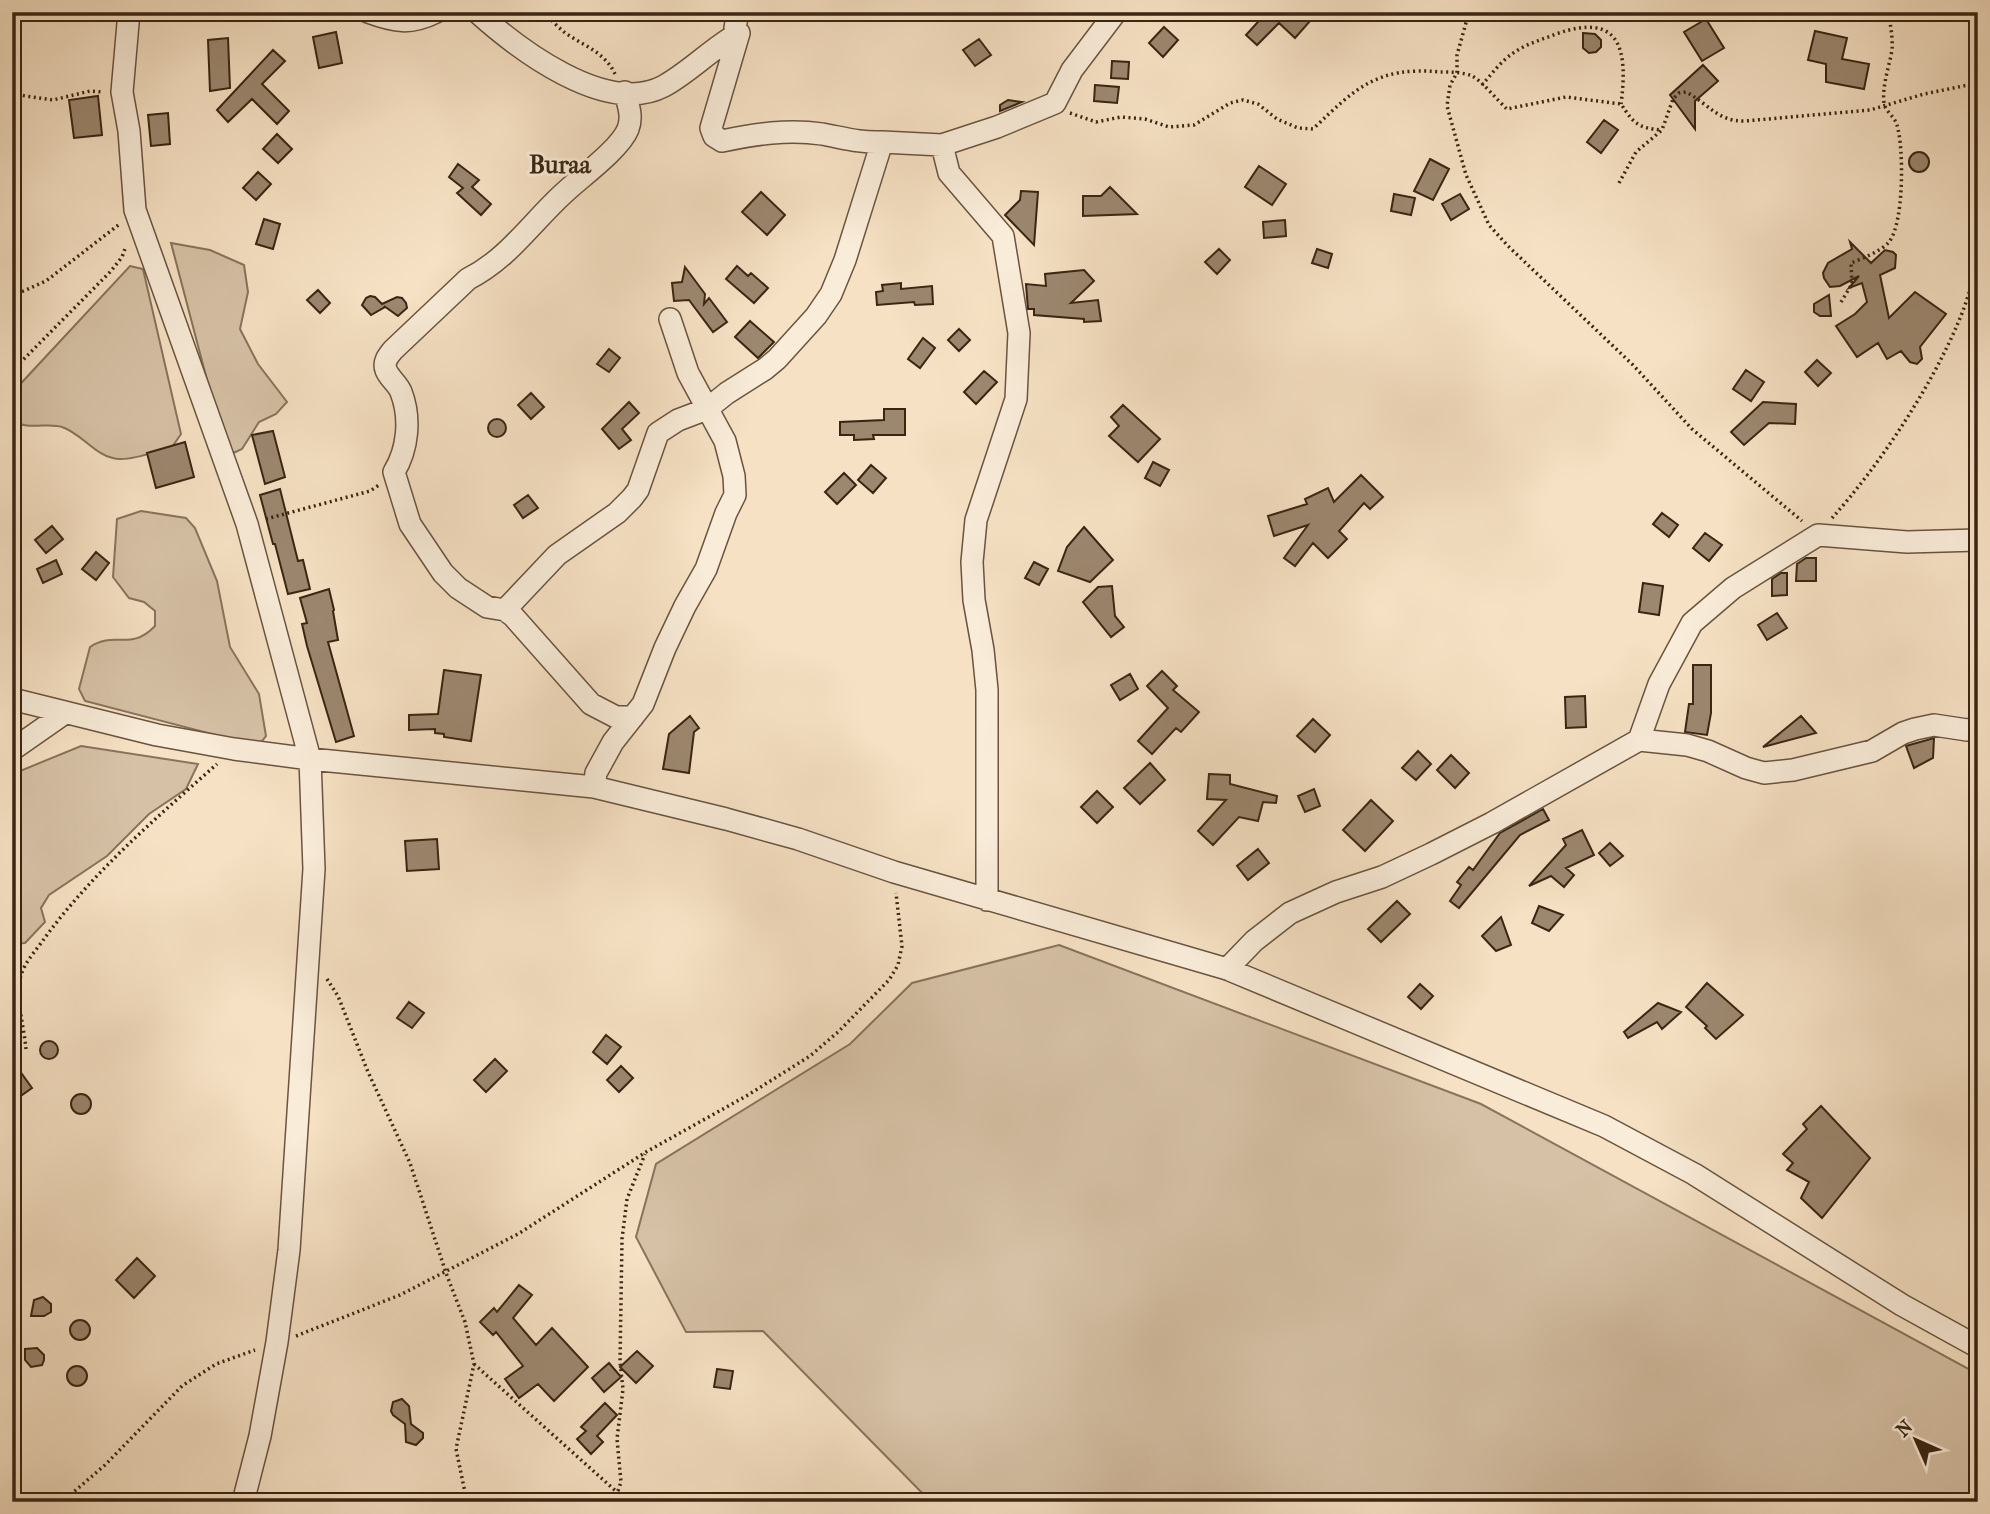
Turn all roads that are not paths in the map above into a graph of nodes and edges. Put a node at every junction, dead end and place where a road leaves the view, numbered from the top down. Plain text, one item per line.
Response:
1 (129, 12) edge
2 (368, 12) edge
3 (436, 12) edge
4 (477, 12) edge
5 (1116, 12) edge
6 (738, 23) edge
7 (625, 92) junction
8 (883, 142) junction
9 (942, 145) junction
10 (670, 319) dead end
11 (707, 409) junction
12 (1978, 540) edge
13 (505, 610) junction
14 (12, 699) edge
15 (65, 713) junction
16 (633, 717) junction
17 (1978, 729) edge
18 (1639, 740) junction
19 (12, 750) edge
20 (310, 760) junction
21 (594, 787) junction
22 (987, 900) junction
23 (1227, 969) junction
24 (1978, 1347) edge
25 (243, 1502) edge

1 - 20 street
2 - 3 street
4 - 7 street
5 - 9 street
6 - 7 street
6 - 8 street
7 - 13 street
8 - 9 street
8 - 11 street
9 - 22 street
10 - 11 street
11 - 13 street
11 - 16 street
12 - 18 street
13 - 16 street
14 - 15 street
15 - 19 street
15 - 20 street
16 - 21 street
17 - 18 street
18 - 23 street
20 - 21 street
20 - 25 street
21 - 22 street
22 - 23 street
23 - 24 street

